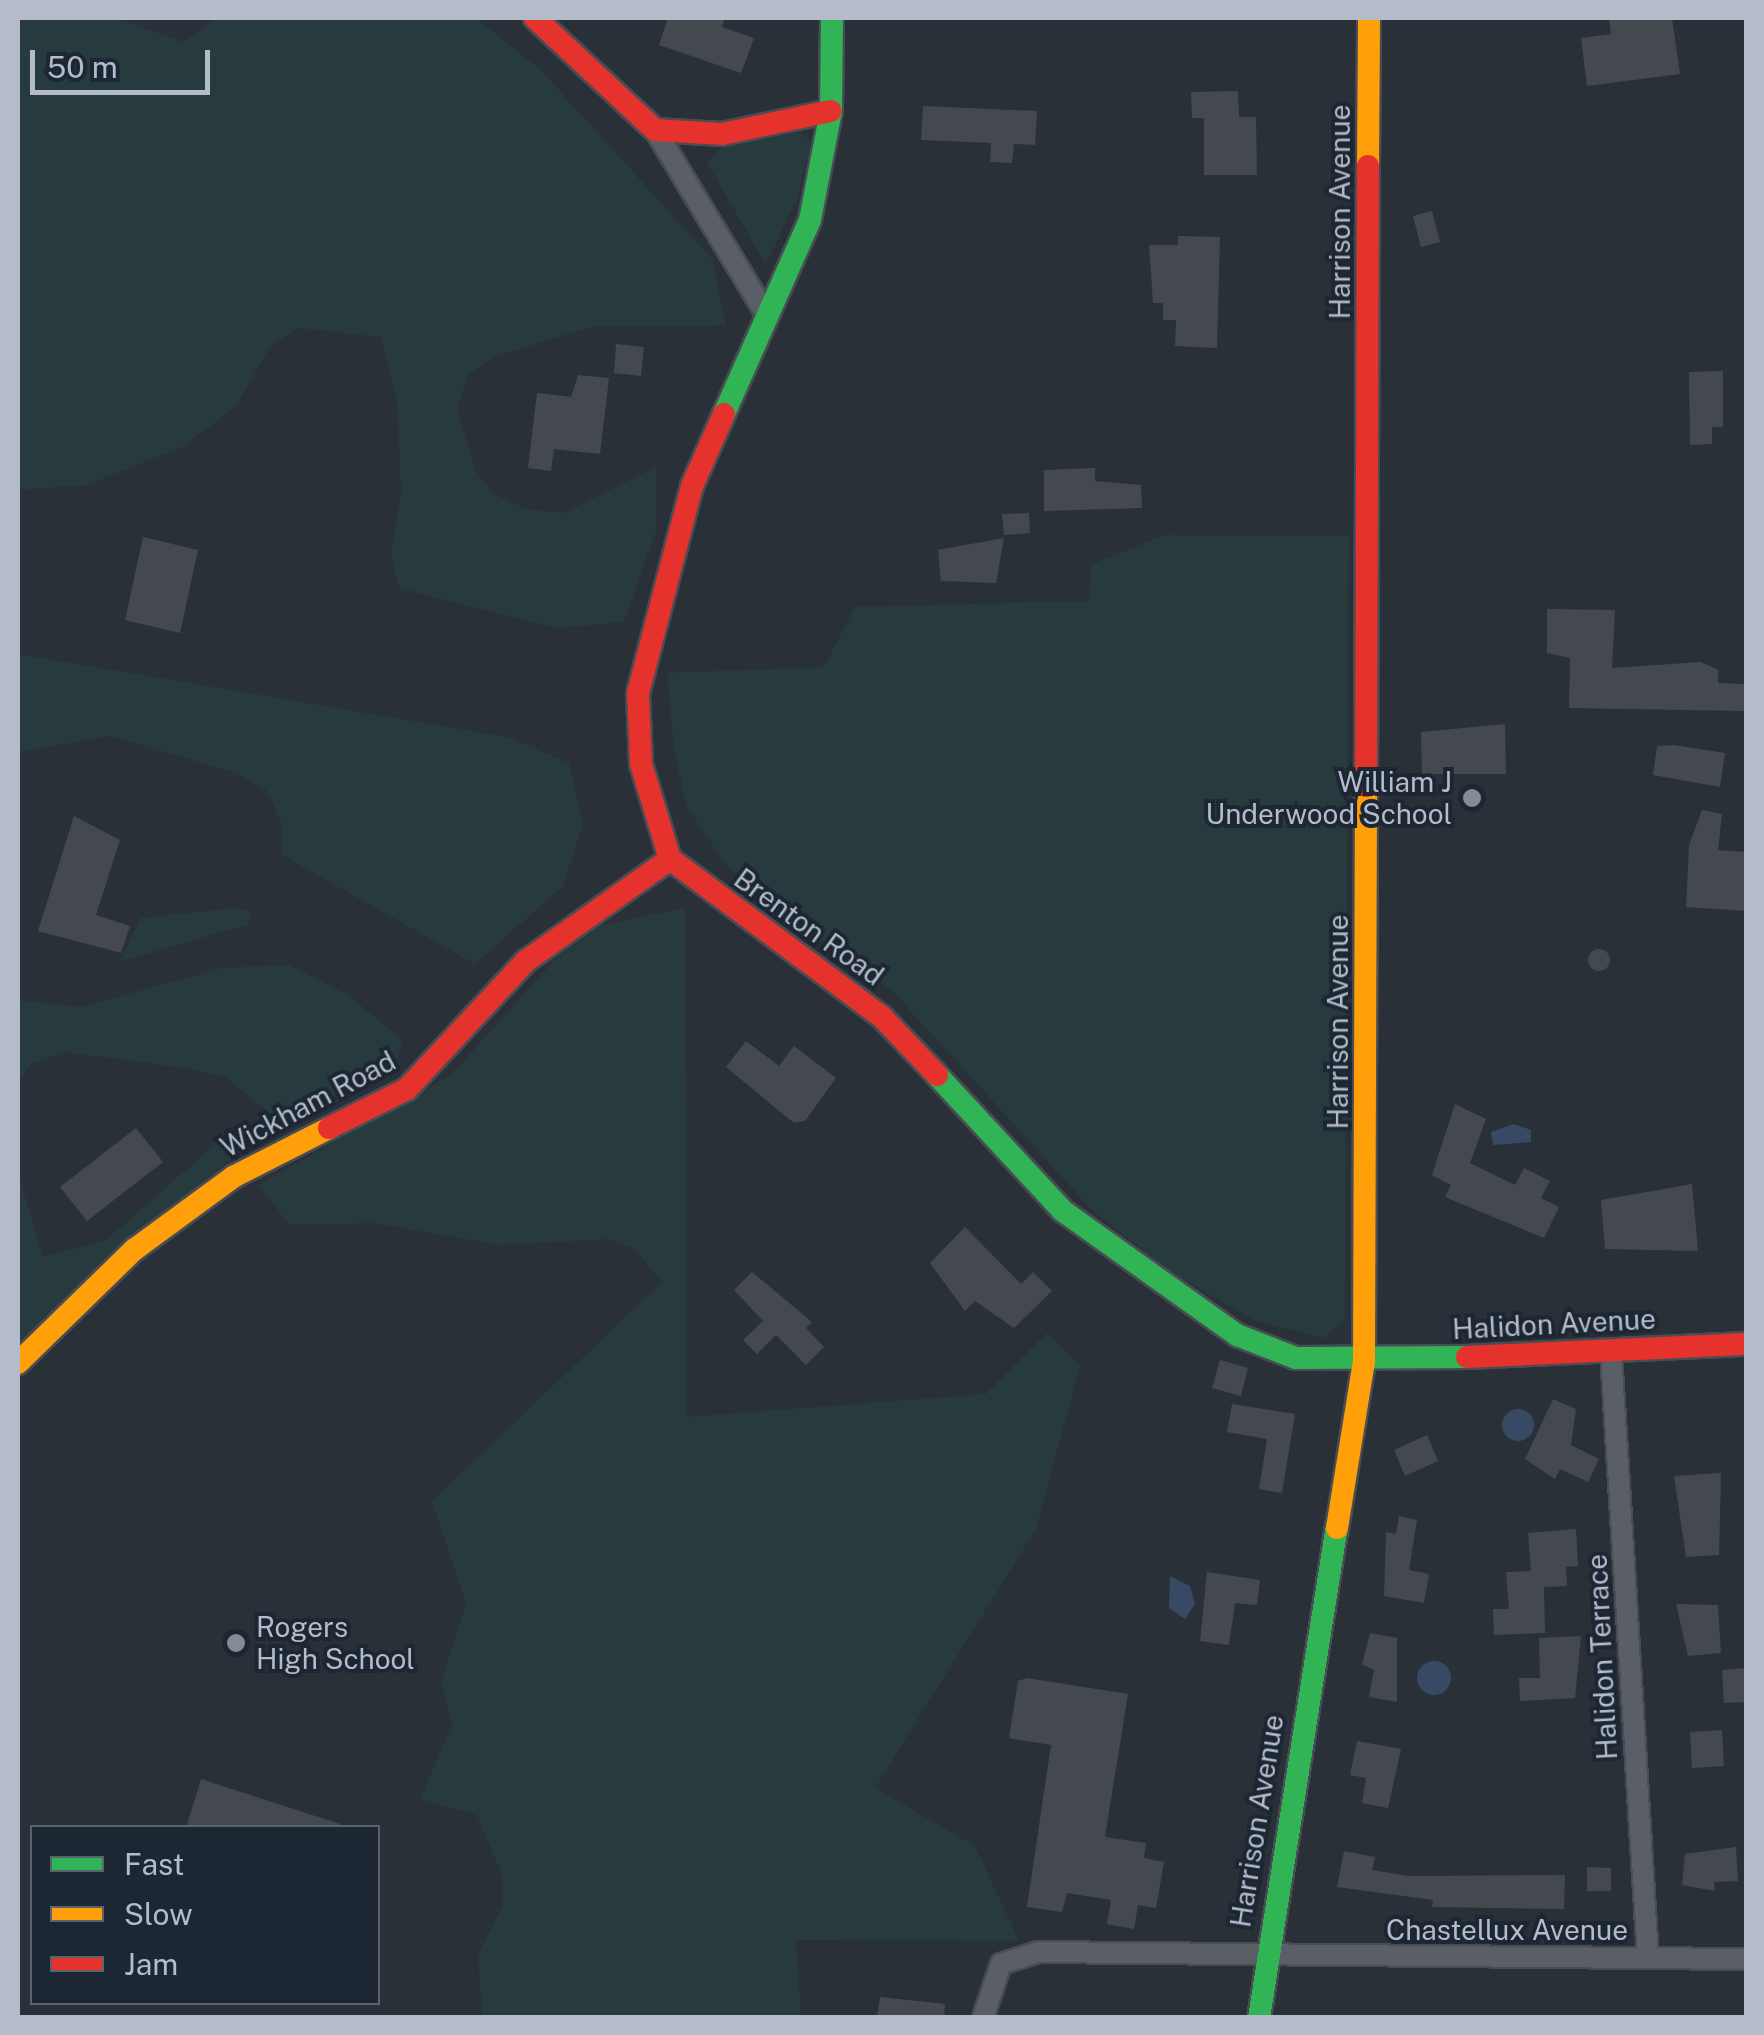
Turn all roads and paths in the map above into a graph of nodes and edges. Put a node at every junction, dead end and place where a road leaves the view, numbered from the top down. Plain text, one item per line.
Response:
1 (535, 18) edge
2 (832, 18) edge
3 (1369, 18) edge
4 (831, 111) junction
5 (655, 130) junction
6 (768, 317) junction
7 (670, 858) junction
8 (1746, 1344) edge
9 (1611, 1353) junction
10 (1364, 1362) junction
11 (18, 1363) edge
12 (1267, 1956) junction
13 (1648, 1958) junction
14 (1746, 1959) edge
15 (983, 2018) edge
16 (1258, 2018) edge

1 - 5 street
2 - 4 street
3 - 10 street, Harrison Avenue
4 - 5 street
4 - 6 street
5 - 6 street
6 - 7 street
7 - 10 street, Brenton Road
7 - 11 street, Wickham Road
8 - 9 street, Halidon Avenue
9 - 10 street, Halidon Avenue
9 - 13 street, Halidon Terrace
10 - 12 street, Harrison Avenue
12 - 13 street, Chastellux Avenue
12 - 15 street, Chastellux Avenue
12 - 16 street, Harrison Avenue
13 - 14 street, Chastellux Avenue

